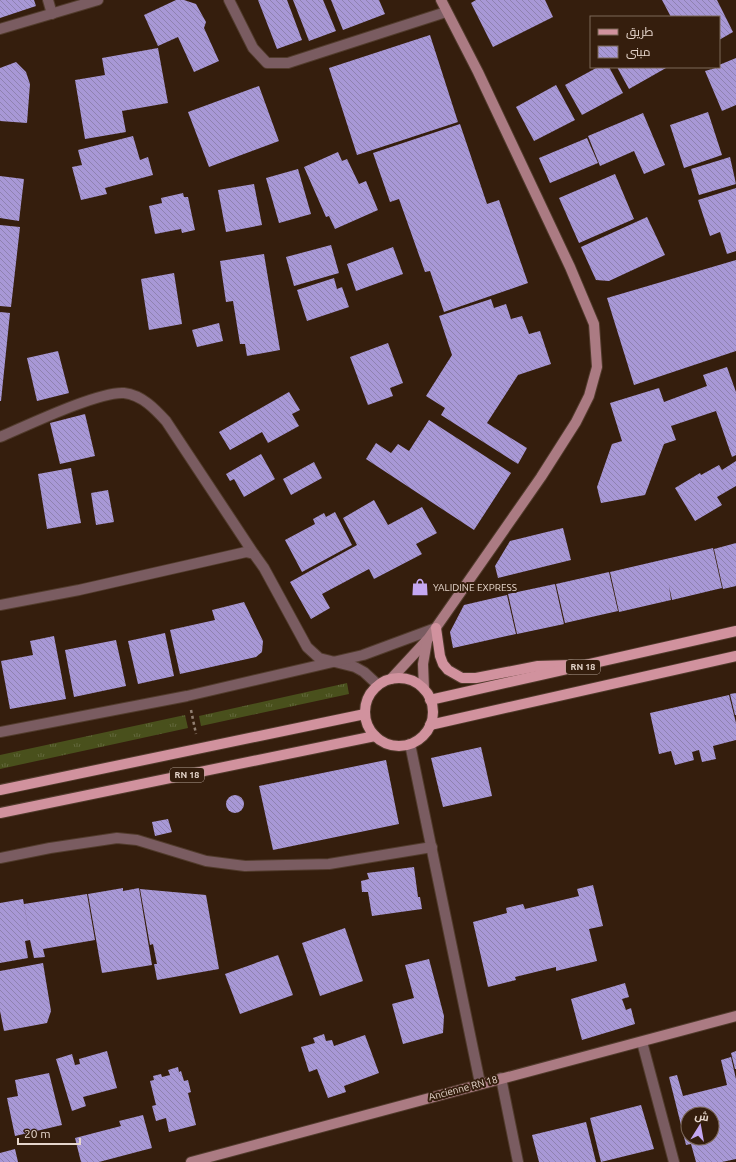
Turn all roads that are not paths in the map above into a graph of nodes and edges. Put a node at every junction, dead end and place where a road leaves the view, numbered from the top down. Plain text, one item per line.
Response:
1 (48, 0) edge
2 (98, 0) edge
3 (229, 0) edge
4 (441, 0) edge
5 (446, 12) junction
6 (52, 14) junction
7 (0, 29) edge
8 (0, 437) edge
9 (254, 554) junction
10 (0, 605) edge
11 (436, 628) junction
12 (736, 631) edge
13 (428, 639) junction
14 (736, 656) edge
15 (336, 662) junction
16 (583, 667) junction
17 (391, 679) junction
18 (378, 685) junction
19 (424, 689) junction
20 (430, 700) junction
21 (365, 714) junction
22 (430, 725) junction
23 (0, 732) edge
24 (375, 736) junction
25 (410, 744) junction
26 (0, 790) edge
27 (0, 813) edge
28 (432, 847) junction
29 (0, 858) edge
30 (736, 1016) edge
31 (642, 1042) junction
32 (501, 1078) junction
33 (480, 1083) junction
34 (191, 1162) edge
35 (518, 1162) edge
36 (674, 1162) edge

1 - 6 street
2 - 6 street
3 - 5 street
4 - 5 main road
5 - 11 main road
6 - 7 street
8 - 9 street
9 - 10 street
9 - 15 street
11 - 13 main road
11 - 15 street
11 - 16 main road
12 - 16 main road, RN 18
13 - 17 main road
13 - 19 main road
14 - 22 main road, RN 18
15 - 18 street
15 - 23 street
16 - 20 main road, RN 18
17 - 18 main road
17 - 19 main road
18 - 21 main road
19 - 20 main road
20 - 22 main road
21 - 24 main road
21 - 26 main road, RN 18
22 - 25 main road
24 - 25 main road
24 - 27 main road, RN 18
25 - 28 street
28 - 29 street
28 - 33 street
30 - 31 main road, Ancienne RN 18
31 - 32 main road, Ancienne RN 18
31 - 36 street
32 - 33 main road, Ancienne RN 18
32 - 35 street
33 - 34 main road, Ancienne RN 18

